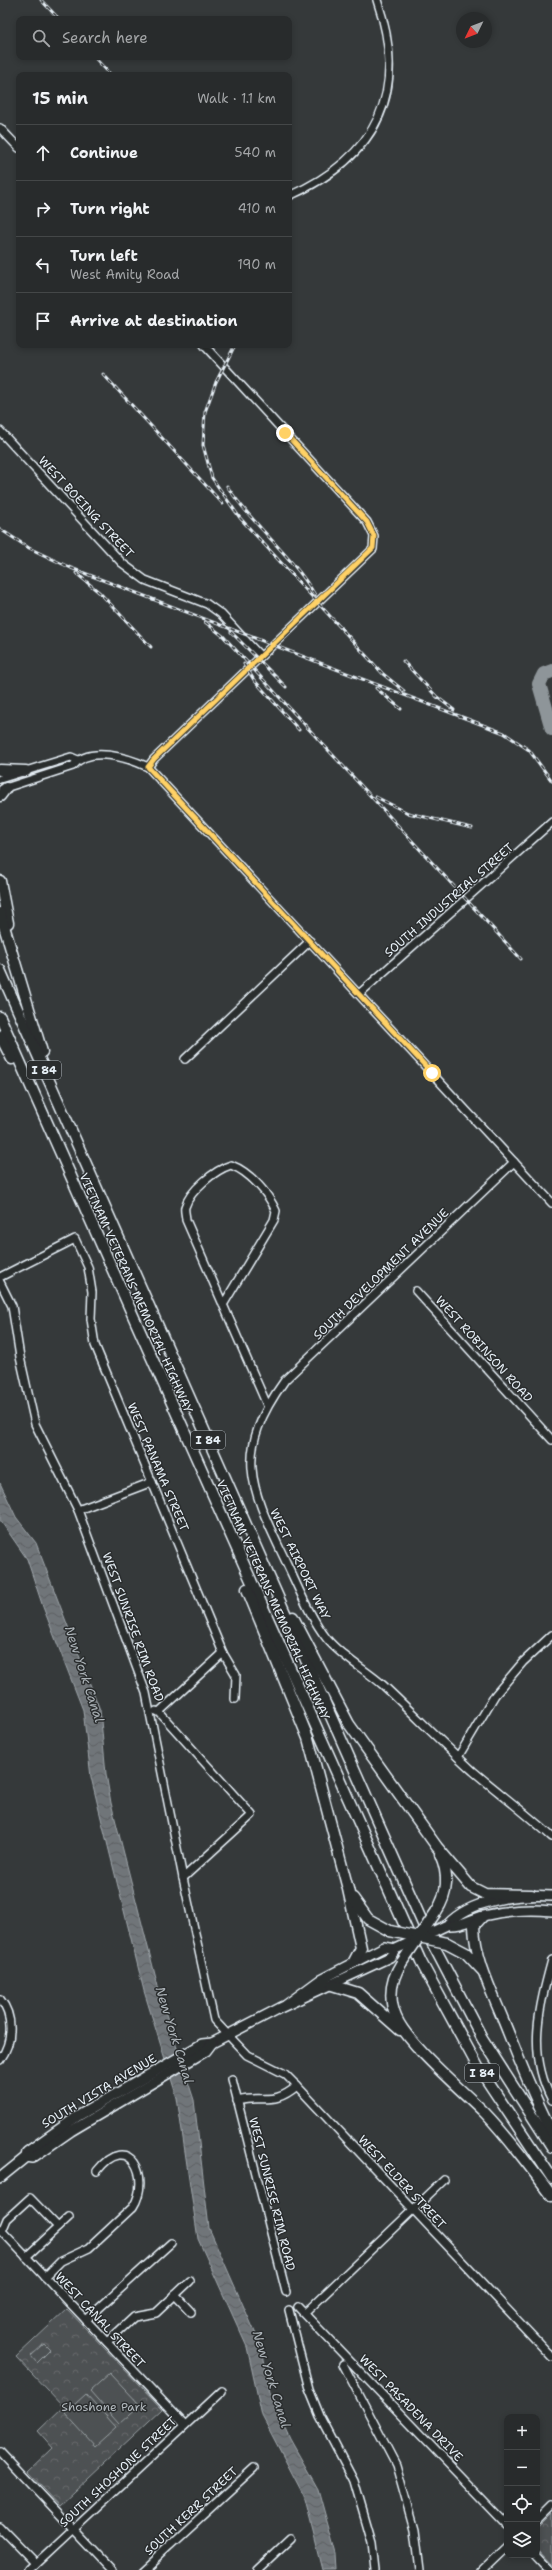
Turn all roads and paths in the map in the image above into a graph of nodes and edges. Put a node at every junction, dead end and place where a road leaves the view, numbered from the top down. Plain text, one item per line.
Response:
1 (377, 0) edge
2 (0, 128) edge
3 (16, 145) edge
4 (292, 194) edge
5 (207, 348) edge
6 (0, 431) edge
7 (260, 656) junction
8 (78, 760) junction
9 (148, 767) junction
10 (0, 770) edge
11 (26, 771) junction
12 (0, 779) edge
13 (2, 791) edge
14 (552, 822) edge
15 (0, 881) edge
16 (0, 913) edge
17 (310, 941) junction
18 (0, 970) edge
19 (17, 970) junction
20 (359, 994) junction
21 (0, 1017) edge
22 (0, 1036) edge
23 (185, 1059) dead end
24 (514, 1162) junction
25 (88, 1170) junction
26 (552, 1203) edge
27 (94, 1232) junction
28 (0, 1277) edge
29 (0, 1282) edge
30 (416, 1291) dead end
31 (223, 1305) junction
32 (267, 1405) junction
33 (552, 1440) edge
34 (152, 1482) junction
35 (78, 1510) junction
36 (222, 1520) junction
37 (259, 1556) junction
38 (552, 1635) edge
39 (223, 1653) junction
40 (234, 1699) dead end
41 (155, 1711) junction
42 (458, 1757) junction
43 (552, 1837) edge
44 (437, 1847) junction
45 (183, 1878) junction
46 (348, 1889) junction
47 (532, 1895) junction
48 (552, 1896) edge
49 (552, 1911) edge
50 (482, 1917) junction
51 (447, 1925) junction
52 (420, 1938) junction
53 (396, 1949) junction
54 (552, 1960) edge
55 (353, 1963) junction
56 (486, 1976) junction
57 (332, 1985) junction
58 (0, 1999) edge
59 (286, 2005) junction
60 (226, 2034) junction
61 (415, 2044) junction
62 (0, 2060) edge
63 (232, 2079) dead end
64 (297, 2086) junction
65 (552, 2100) edge
66 (237, 2101) junction
67 (552, 2132) edge
68 (552, 2147) edge
69 (97, 2171) dead end
70 (0, 2178) edge
71 (552, 2178) edge
72 (444, 2180) dead end
73 (552, 2196) edge
74 (413, 2210) junction
75 (69, 2217) dead end
76 (58, 2227) junction
77 (1, 2230) edge
78 (172, 2243) dead end
79 (26, 2257) junction
80 (45, 2277) junction
81 (190, 2281) dead end
82 (286, 2292) dead end
83 (175, 2295) junction
84 (298, 2307) dead end
85 (290, 2310) dead end
86 (191, 2312) dead end
87 (305, 2313) junction
88 (86, 2320) junction
89 (107, 2342) junction
90 (552, 2357) edge
91 (343, 2364) dead end
92 (222, 2391) dead end
93 (185, 2425) junction
94 (0, 2451) edge
95 (254, 2468) dead end
96 (552, 2504) edge
97 (540, 2516) edge
98 (504, 2522) edge
99 (0, 2527) edge
100 (74, 2529) junction
101 (290, 2539) dead end
102 (504, 2550) edge
103 (538, 2558) edge
104 (36, 2564) junction
105 (30, 2570) edge
106 (112, 2570) edge
107 (143, 2570) edge
108 (257, 2570) edge
109 (375, 2570) edge
110 (419, 2570) edge
111 (483, 2570) edge
112 (549, 2570) edge

1 - 4 street
2 - 3 street
5 - 7 street
6 - 7 street, WEST BOEING STREET
7 - 9 street
8 - 9 street
8 - 11 street
8 - 13 street
9 - 17 street
10 - 11 highway
11 - 12 street
14 - 20 street, SOUTH INDUSTRIAL STREET
15 - 19 highway
16 - 19 highway
17 - 20 street
17 - 23 street
18 - 25 highway, VIETNAM VETERANS MEMORIAL HIGHWAY / I 84
19 - 25 highway
20 - 24 street
21 - 27 highway, VIETNAM VETERANS MEMORIAL HIGHWAY / I 84
22 - 27 highway
24 - 26 street
24 - 32 street, SOUTH DEVELOPMENT AVENUE
25 - 37 highway, VIETNAM VETERANS MEMORIAL HIGHWAY / I 84
27 - 36 highway, VIETNAM VETERANS MEMORIAL HIGHWAY / I 84
28 - 34 street, WEST PANAMA STREET
29 - 35 street, WEST SUNRISE RIM ROAD
30 - 33 street, WEST ROBINSON ROAD
31 - 31 street
31 - 32 street
32 - 42 street, WEST AIRPORT WAY
34 - 35 street
34 - 39 street, WEST PANAMA STREET
35 - 41 street, WEST SUNRISE RIM ROAD
36 - 46 highway
36 - 71 highway, VIETNAM VETERANS MEMORIAL HIGHWAY / I 84
37 - 44 highway
37 - 68 highway, VIETNAM VETERANS MEMORIAL HIGHWAY / I 84
38 - 42 street
39 - 40 street, WEST PANAMA STREET
39 - 41 street
41 - 45 street, WEST SUNRISE RIM ROAD
41 - 45 street
42 - 43 street, WEST AIRPORT WAY
44 - 47 highway
44 - 52 highway, bridge
45 - 60 street, WEST SUNRISE RIM ROAD
46 - 52 highway, bridge
46 - 55 highway
47 - 48 main road, SOUTH VISTA AVENUE
47 - 51 main road, SOUTH VISTA AVENUE
49 - 50 main road, SOUTH VISTA AVENUE
50 - 51 main road, SOUTH VISTA AVENUE
50 - 56 highway
51 - 52 main road, SOUTH VISTA AVENUE, bridge
52 - 53 main road, SOUTH VISTA AVENUE, bridge
52 - 56 highway, bridge
52 - 61 highway, bridge
53 - 55 main road, SOUTH VISTA AVENUE
53 - 57 main road, SOUTH VISTA AVENUE
54 - 65 street
55 - 59 main road, SOUTH VISTA AVENUE
56 - 67 highway
57 - 59 main road, SOUTH VISTA AVENUE
57 - 61 highway
58 - 62 street
59 - 60 main road, SOUTH VISTA AVENUE
60 - 64 street, WEST ELDER STREET
60 - 70 main road, SOUTH VISTA AVENUE
61 - 73 highway
63 - 66 street, WEST SUNRISE RIM ROAD
64 - 66 street, WEST SUNRISE RIM ROAD
64 - 74 street, WEST ELDER STREET
66 - 82 street, WEST SUNRISE RIM ROAD
69 - 80 street
72 - 74 street
74 - 87 street
74 - 90 street, WEST ELDER STREET
75 - 76 street
76 - 77 street
76 - 79 street
77 - 79 street, WEST CANAL STREET
78 - 88 street
79 - 80 street, WEST CANAL STREET
80 - 88 street, WEST CANAL STREET
81 - 83 street
83 - 86 street
83 - 89 street
84 - 87 street, WEST PASADENA DRIVE
85 - 109 street
87 - 98 street, WEST PASADENA DRIVE
88 - 89 street, WEST CANAL STREET
89 - 93 street, WEST CANAL STREET
91 - 110 street
92 - 93 street, SOUTH SHOSHONE STREET
93 - 100 street, SOUTH SHOSHONE STREET
94 - 100 street
95 - 107 street, SOUTH KERR STREET
96 - 97 street
99 - 104 street
100 - 104 street, SOUTH SHOSHONE STREET
100 - 106 street
101 - 108 street
102 - 111 street
103 - 112 street
104 - 105 street, SOUTH SHOSHONE STREET

